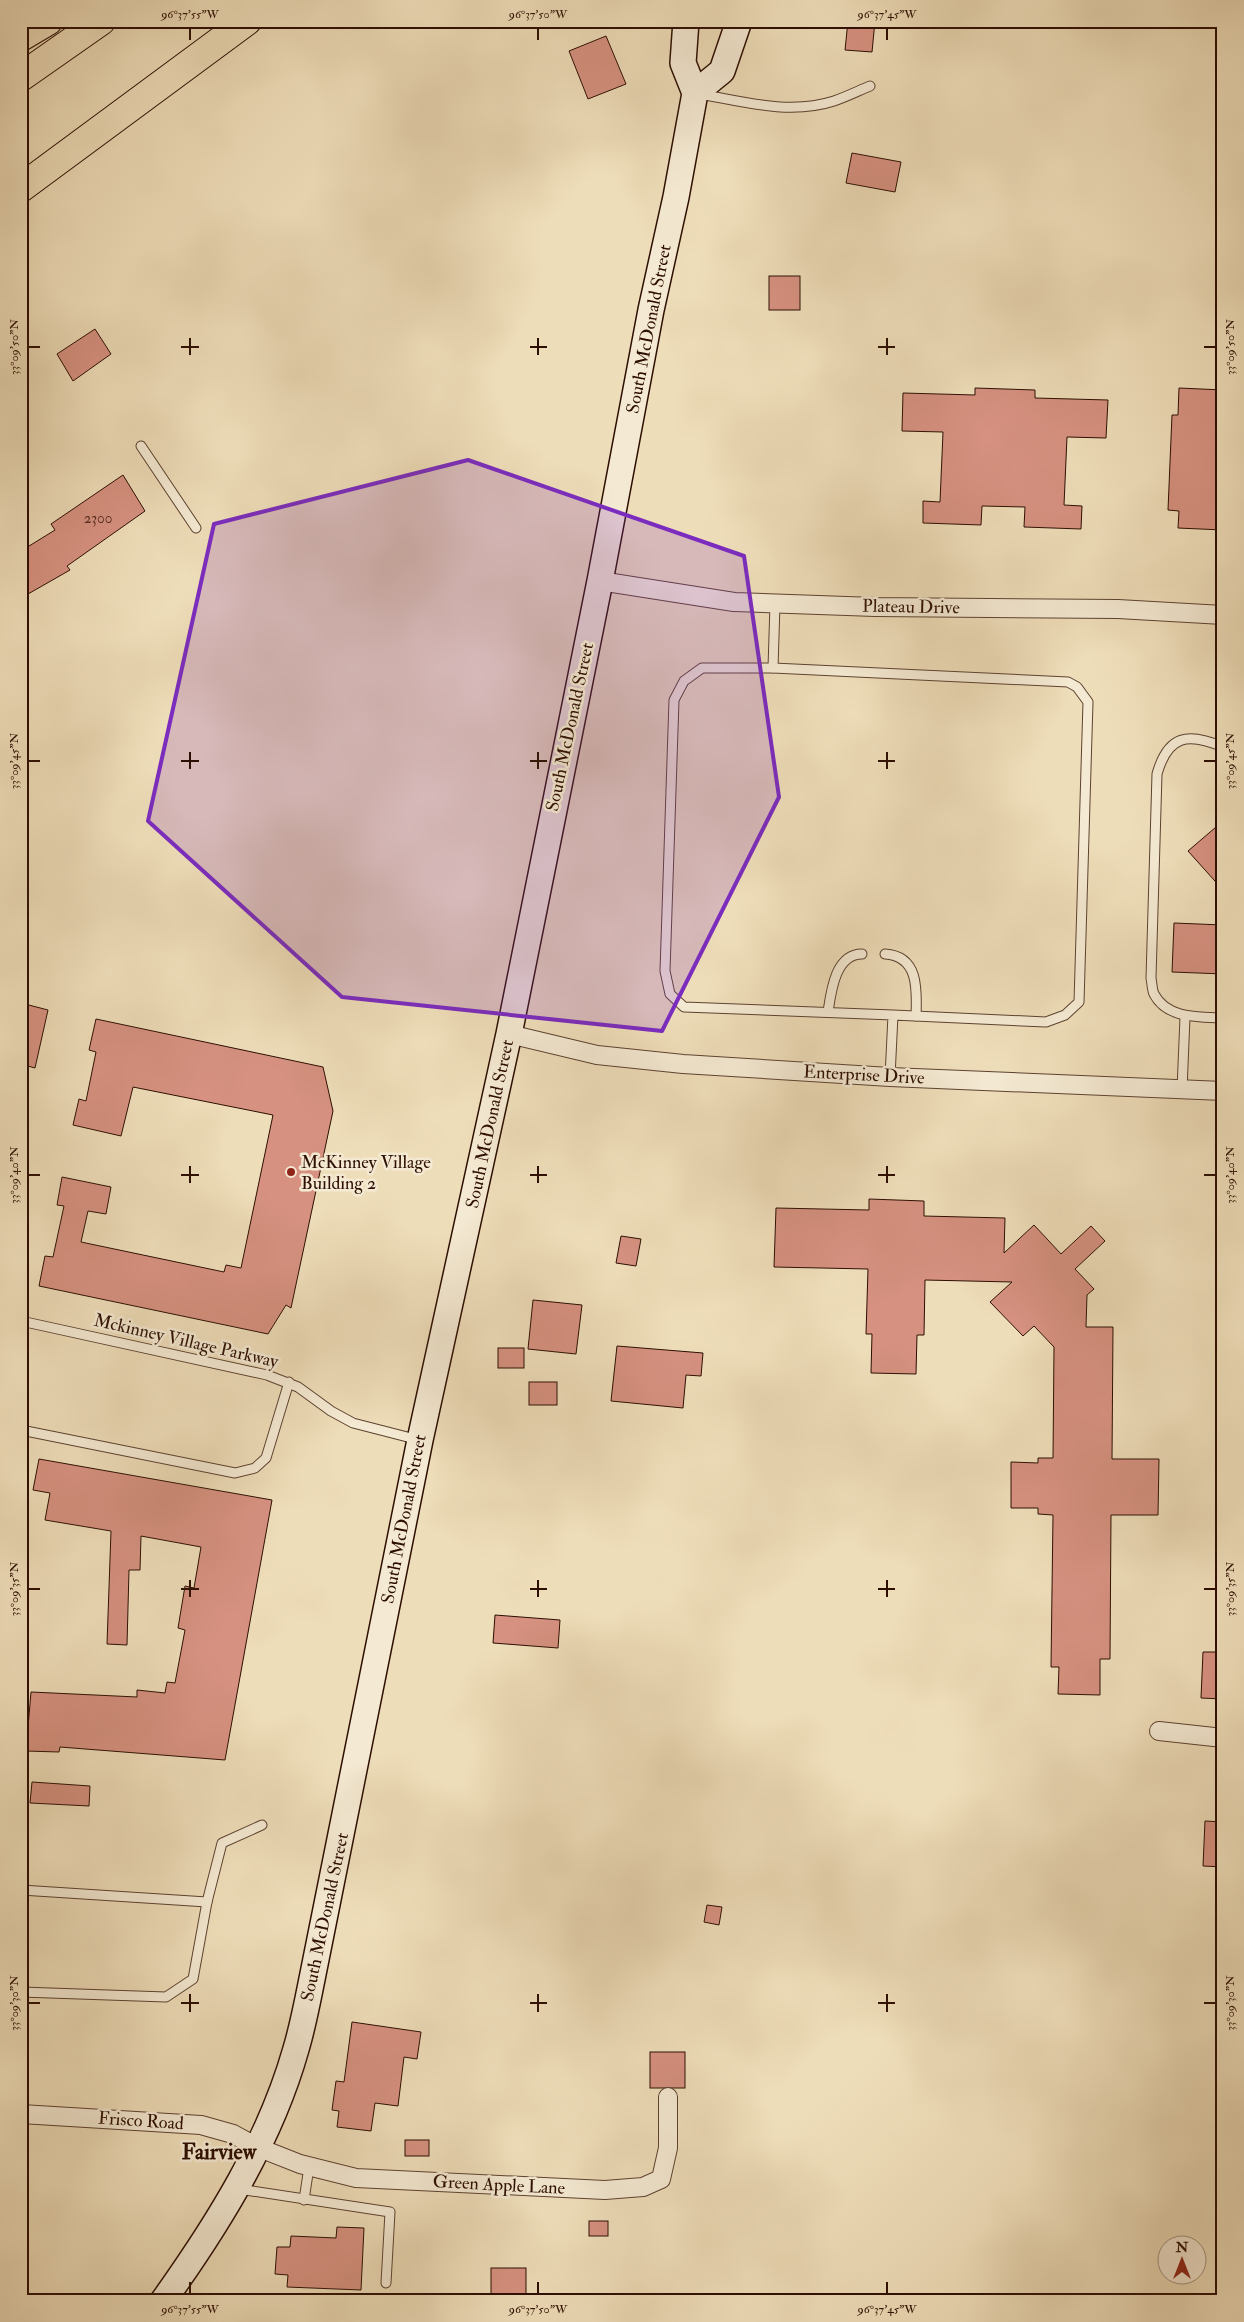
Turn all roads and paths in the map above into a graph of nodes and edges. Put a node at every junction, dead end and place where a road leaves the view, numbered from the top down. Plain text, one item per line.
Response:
1 (48, 21) edge
2 (101, 21) edge
3 (247, 21) edge
4 (686, 21) edge
5 (739, 21) edge
6 (21, 37) edge
7 (21, 77) edge
8 (870, 86) dead end
9 (695, 93) junction
10 (21, 177) edge
11 (21, 188) edge
12 (141, 446) dead end
13 (196, 528) dead end
14 (600, 581) junction
15 (775, 604) junction
16 (1223, 615) edge
17 (772, 668) junction
18 (1223, 746) edge
19 (862, 954) dead end
20 (885, 954) dead end
21 (828, 1012) junction
22 (893, 1015) junction
23 (916, 1016) junction
24 (1184, 1017) junction
25 (1223, 1018) edge
26 (509, 1034) junction
27 (890, 1077) junction
28 (1182, 1090) junction
29 (1223, 1091) edge
30 (21, 1321) edge
31 (289, 1382) junction
32 (21, 1430) edge
33 (420, 1440) junction
34 (1159, 1731) dead end
35 (1223, 1738) edge
36 (262, 1825) dead end
37 (21, 1890) edge
38 (207, 1902) junction
39 (21, 1992) edge
40 (668, 2097) dead end
41 (21, 2114) edge
42 (257, 2147) junction
43 (309, 2166) junction
44 (236, 2189) junction
45 (304, 2200) junction
46 (386, 2283) dead end
47 (163, 2301) edge

1 - 6 highway
2 - 7 highway
3 - 10 highway
3 - 11 highway
4 - 9 main road
5 - 9 main road
8 - 9 lane
9 - 14 main road, South McDonald Street
12 - 13 lane
14 - 15 street, Plateau Drive
14 - 26 main road, South McDonald Street
15 - 16 street, Plateau Drive
15 - 17 lane
17 - 21 lane
17 - 23 lane
18 - 24 lane
19 - 21 lane
20 - 23 lane
21 - 22 lane
22 - 23 lane
22 - 27 lane
24 - 25 lane
24 - 28 lane
26 - 27 street, Enterprise Drive
26 - 33 main road, South McDonald Street
27 - 28 street, Enterprise Drive
28 - 29 street, Enterprise Drive
30 - 31 lane, Mckinney Village Parkway
31 - 32 lane
31 - 33 lane, Mckinney Village Parkway
33 - 42 main road, South McDonald Street
34 - 35 street
36 - 38 lane
37 - 38 lane
38 - 39 lane
40 - 43 street, Green Apple Lane
41 - 42 street, Frisco Road
42 - 43 street, Green Apple Lane
42 - 44 main road, South McDonald Street
43 - 45 lane
44 - 45 lane
44 - 47 main road, South McDonald Street
45 - 46 lane

